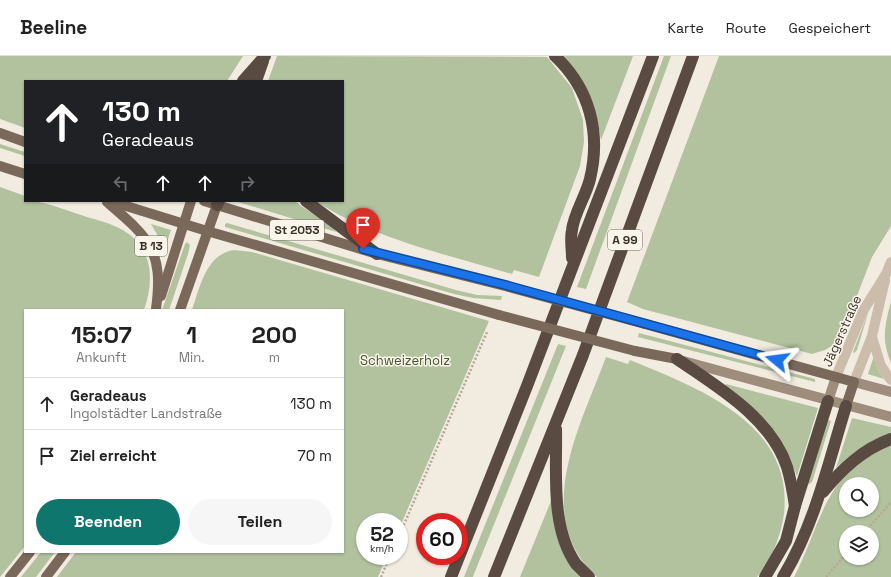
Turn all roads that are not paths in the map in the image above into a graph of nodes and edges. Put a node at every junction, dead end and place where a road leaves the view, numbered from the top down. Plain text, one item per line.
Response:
1 (555, 56) edge
2 (653, 56) edge
3 (693, 56) edge
4 (264, 57) edge
5 (244, 80) edge
6 (256, 80) edge
7 (0, 133) edge
8 (24, 142) edge
9 (0, 166) edge
10 (24, 174) edge
11 (106, 202) edge
12 (113, 202) edge
13 (191, 202) edge
14 (307, 202) edge
15 (218, 203) edge
16 (184, 224) junction
17 (207, 231) junction
18 (377, 254) junction
19 (891, 262) edge
20 (572, 265) junction
21 (886, 274) junction
22 (156, 309) edge
23 (180, 309) edge
24 (872, 336) junction
25 (677, 359) junction
26 (836, 377) junction
27 (891, 380) edge
28 (854, 382) junction
29 (891, 392) edge
30 (828, 401) junction
31 (846, 406) junction
32 (891, 417) edge
33 (556, 423) junction
34 (891, 439) edge
35 (819, 498) junction
36 (795, 506) junction
37 (29, 553) edge
38 (64, 553) edge
39 (10, 577) edge
40 (46, 577) edge
41 (451, 577) edge
42 (494, 577) edge
43 (589, 577) edge
44 (765, 577) edge
45 (783, 577) edge

1 - 20 highway
2 - 20 highway
3 - 33 highway, A 99
4 - 5 highway
4 - 6 highway
7 - 8 main road
9 - 10 main road
11 - 22 main road, B 13
12 - 16 main road, B 13
13 - 16 main road, B 13
14 - 18 highway
15 - 17 main road
15 - 18 main road, St 2053
16 - 17 main road, B 13
16 - 22 main road, B 13
17 - 23 main road
17 - 25 main road, St 2053, bridge
18 - 26 main road, St 2053, bridge
19 - 21 street, Jägerstraße
20 - 41 highway
21 - 24 street, Jägerstraße
21 - 26 street, Jägerstraße
24 - 27 street, Jägerstraße
24 - 28 street, Jägerstraße
25 - 30 main road, St 2053
25 - 36 highway
26 - 28 main road, St 2053
26 - 30 main road, Jägerstraße
28 - 29 main road, St 2053
28 - 31 main road, Jägerstraße
30 - 31 main road, St 2053
30 - 36 highway
31 - 32 main road, St 2053
31 - 35 highway
33 - 42 highway, A 99
33 - 43 highway
34 - 35 highway
35 - 45 highway
36 - 44 highway
37 - 39 main road
38 - 40 main road

